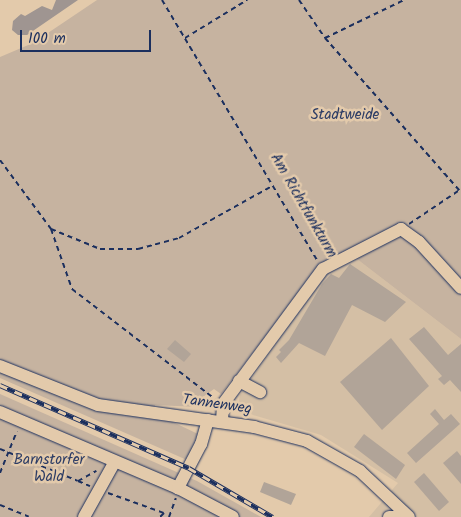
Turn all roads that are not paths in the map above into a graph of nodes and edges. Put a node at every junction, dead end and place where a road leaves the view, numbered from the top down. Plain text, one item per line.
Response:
1 (461, 288) edge
2 (0, 366) edge
3 (239, 381) junction
4 (260, 392) dead end
5 (0, 412) edge
6 (208, 420) junction
7 (222, 422) junction
8 (114, 463) junction
9 (178, 488) junction
10 (402, 516) edge
11 (84, 517) edge
12 (234, 517) edge
13 (389, 517) edge

1 - 3 street, Am Richtfunkturm
2 - 6 street, Tannenweg
3 - 4 street
3 - 7 street, Am Richtfunkturm
5 - 8 street
6 - 7 street, Tannenweg
6 - 9 street
7 - 10 street, Tannenweg
8 - 9 street
8 - 11 street
9 - 12 street
10 - 13 street

